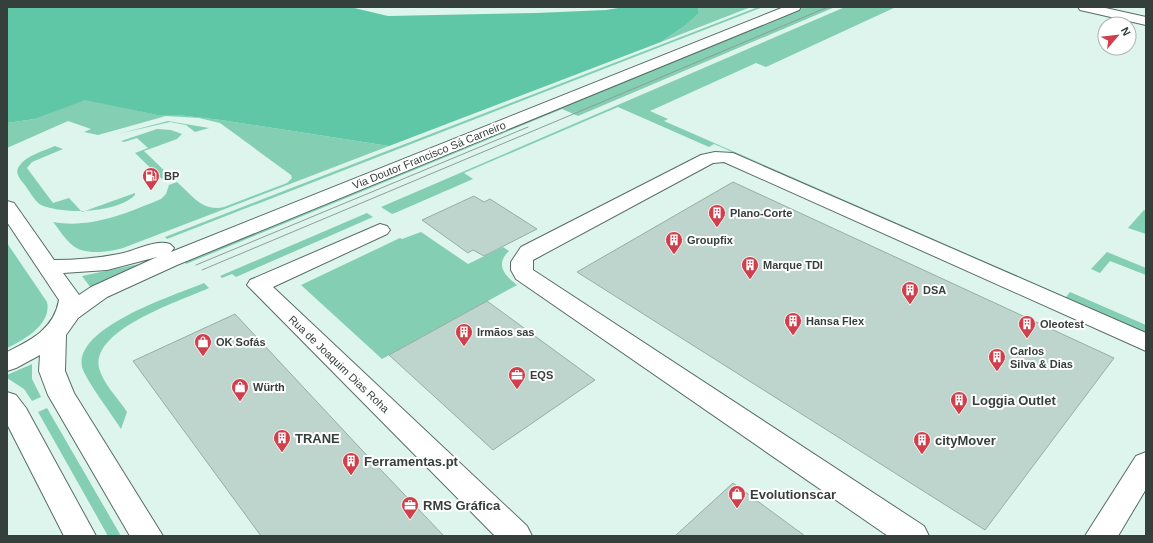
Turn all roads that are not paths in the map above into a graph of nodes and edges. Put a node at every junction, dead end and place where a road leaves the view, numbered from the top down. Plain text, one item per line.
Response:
1 (773, 7) edge
2 (795, 7) edge
3 (1084, 7) edge
4 (1146, 21) edge
5 (7, 208) edge
6 (380, 230) dead end
7 (49, 266) junction
8 (61, 323) junction
9 (1146, 343) edge
10 (7, 362) edge
11 (7, 402) edge
12 (1146, 464) edge
13 (80, 536) edge
14 (147, 536) edge
15 (516, 536) edge
16 (913, 536) edge
17 (1101, 536) edge

1 - 7 main road, Via Doutor Francisco Sá Carneiro
2 - 8 main road, Via Doutor Francisco Sá Carneiro
3 - 4 main road
5 - 7 main road
6 - 15 main road, Rua de Joaquim Dias Roha
7 - 8 main road
8 - 10 main road, Via Doutor Francisco Sá Carneiro
8 - 14 main road
9 - 16 main road
11 - 13 main road
12 - 17 main road

